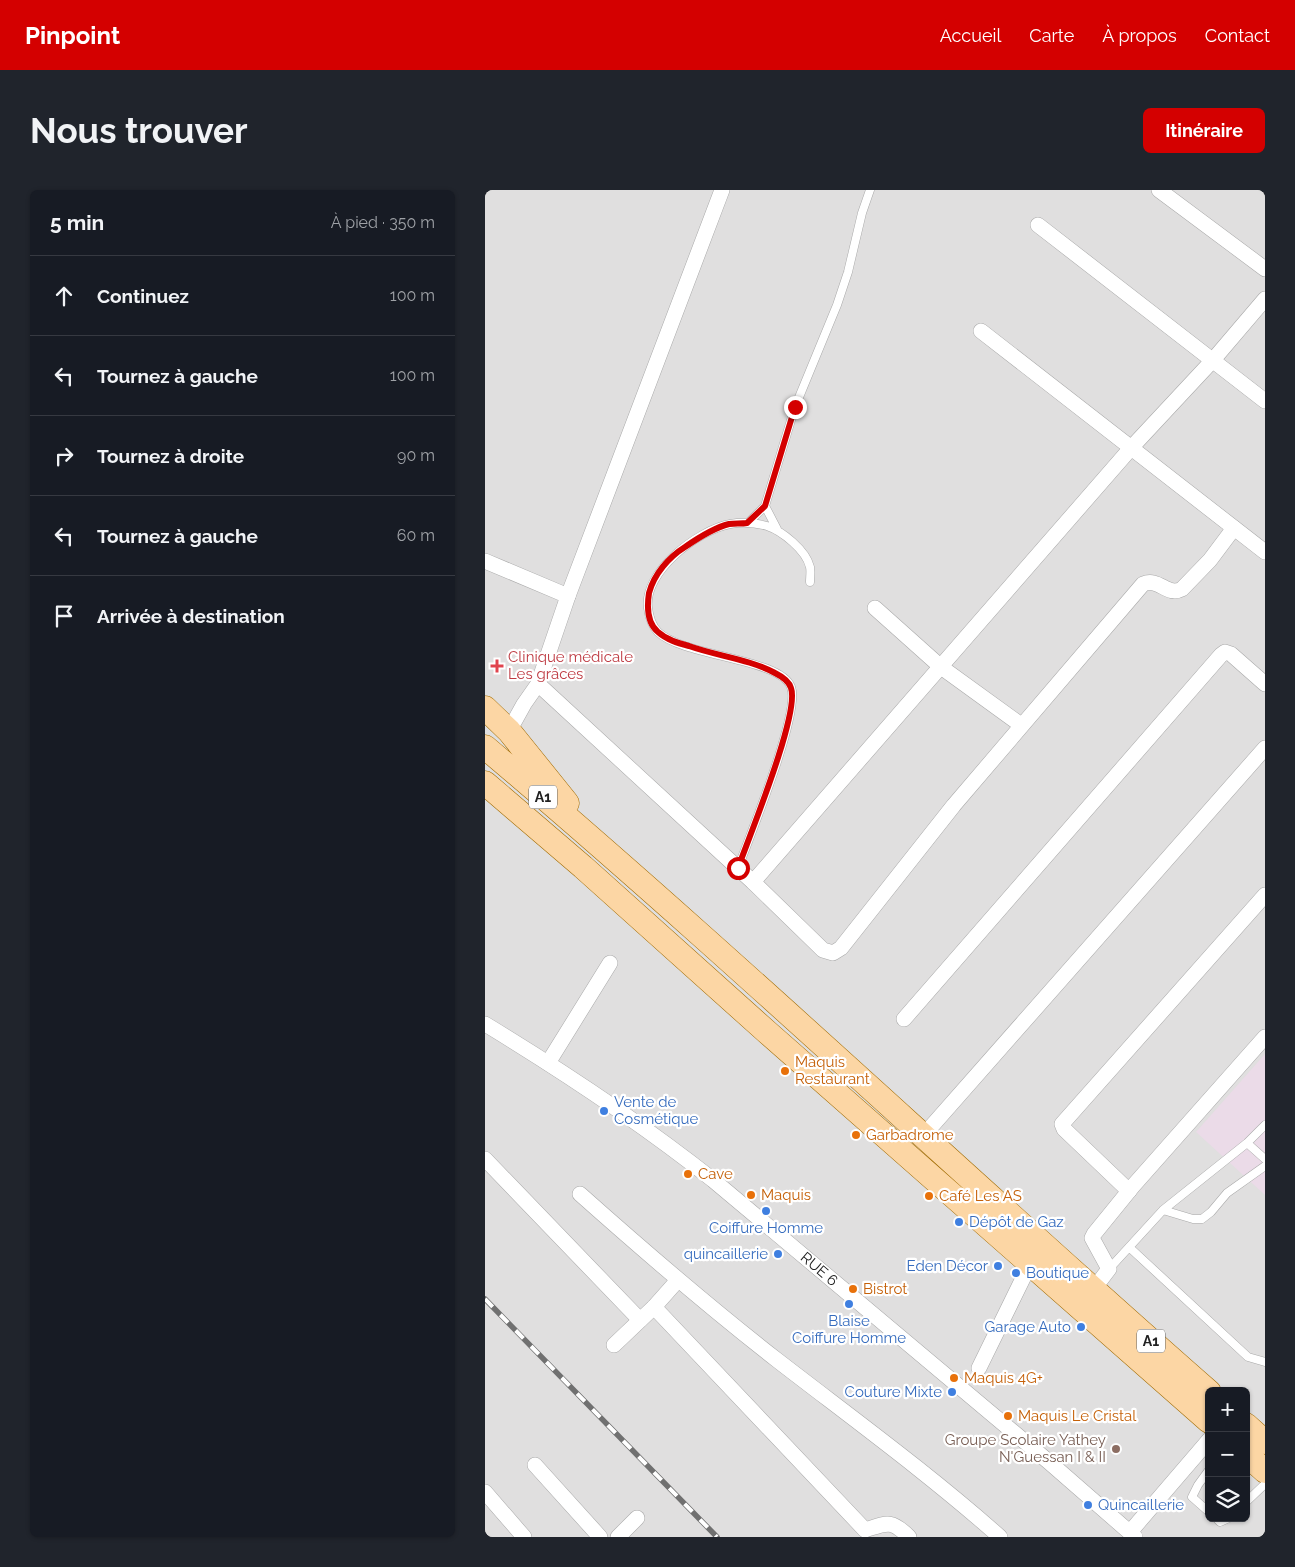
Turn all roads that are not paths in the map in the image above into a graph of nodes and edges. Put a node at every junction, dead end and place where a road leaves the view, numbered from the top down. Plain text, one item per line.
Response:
1 (722, 190) edge
2 (870, 190) edge
3 (1159, 190) edge
4 (1038, 225) dead end
5 (1265, 269) edge
6 (1265, 299) edge
7 (981, 330) dead end
8 (1213, 360) junction
9 (1265, 401) edge
10 (1131, 448) junction
11 (765, 506) junction
12 (747, 523) junction
13 (1234, 528) junction
14 (777, 529) junction
15 (1265, 552) edge
16 (485, 560) edge
17 (811, 582) dead end
18 (568, 596) junction
19 (875, 608) dead end
20 (941, 667) junction
21 (538, 684) junction
22 (1265, 684) edge
23 (485, 708) edge
24 (1021, 725) junction
25 (509, 731) junction
26 (485, 748) edge
27 (1265, 748) edge
28 (485, 783) edge
29 (485, 792) edge
30 (528, 820) junction
31 (602, 846) junction
32 (738, 868) junction
33 (753, 882) junction
34 (1265, 895) edge
35 (610, 963) dead end
36 (904, 1019) dead end
37 (485, 1024) edge
38 (1265, 1038) edge
39 (548, 1063) junction
40 (1265, 1125) edge
41 (923, 1136) junction
42 (1247, 1143) junction
43 (485, 1159) edge
44 (1265, 1159) edge
45 (1265, 1166) edge
46 (1129, 1191) junction
47 (580, 1194) dead end
48 (1163, 1210) junction
49 (1129, 1247) junction
50 (1030, 1264) junction
51 (1109, 1268) junction
52 (678, 1280) junction
53 (1093, 1290) junction
54 (654, 1307) junction
55 (640, 1320) junction
56 (614, 1345) dead end
57 (1265, 1362) edge
58 (979, 1368) dead end
59 (1205, 1388) edge
60 (1205, 1417) edge
61 (1250, 1429) edge
62 (1265, 1442) edge
63 (1205, 1445) edge
64 (1250, 1458) edge
65 (535, 1465) dead end
66 (1265, 1471) edge
67 (1205, 1475) edge
68 (1265, 1484) edge
69 (485, 1492) edge
70 (1250, 1498) edge
71 (1205, 1508) edge
72 (637, 1518) dead end
73 (1132, 1535) edge
74 (525, 1537) edge
75 (600, 1537) edge
76 (618, 1537) edge
77 (909, 1537) edge
78 (1000, 1537) edge

1 - 18 street
2 - 11 lane
3 - 5 street
4 - 8 street
6 - 8 street
7 - 10 street
8 - 9 street
8 - 10 street
10 - 13 street
10 - 20 street
11 - 12 lane
11 - 14 lane
12 - 14 lane
12 - 32 lane
13 - 15 street
13 - 24 street
14 - 17 lane
16 - 18 street
18 - 21 street
19 - 20 street
20 - 24 street
20 - 33 street
21 - 25 street
21 - 32 street
22 - 36 street
23 - 25 main road
24 - 33 street
25 - 31 main road
26 - 31 main road, A1
27 - 41 street
28 - 30 main road, A1
29 - 30 main road
30 - 50 main road, A1
31 - 41 main road, A1
32 - 33 street
34 - 46 street
35 - 39 street
37 - 39 street, RUE 6
38 - 46 street
39 - 73 street, RUE 6
40 - 42 lane
41 - 53 main road, A1
42 - 44 lane
42 - 48 lane
43 - 55 street
45 - 48 lane
46 - 51 street
47 - 52 street
48 - 49 lane
49 - 51 lane
49 - 57 lane
50 - 58 street
50 - 60 main road, A1
51 - 53 street
52 - 54 street
52 - 78 street
53 - 59 main road, A1
54 - 55 street
54 - 77 street
55 - 56 street
61 - 62 main road
63 - 73 street
64 - 66 main road
65 - 75 street
67 - 71 lane
68 - 70 lane
69 - 74 street
72 - 76 street

